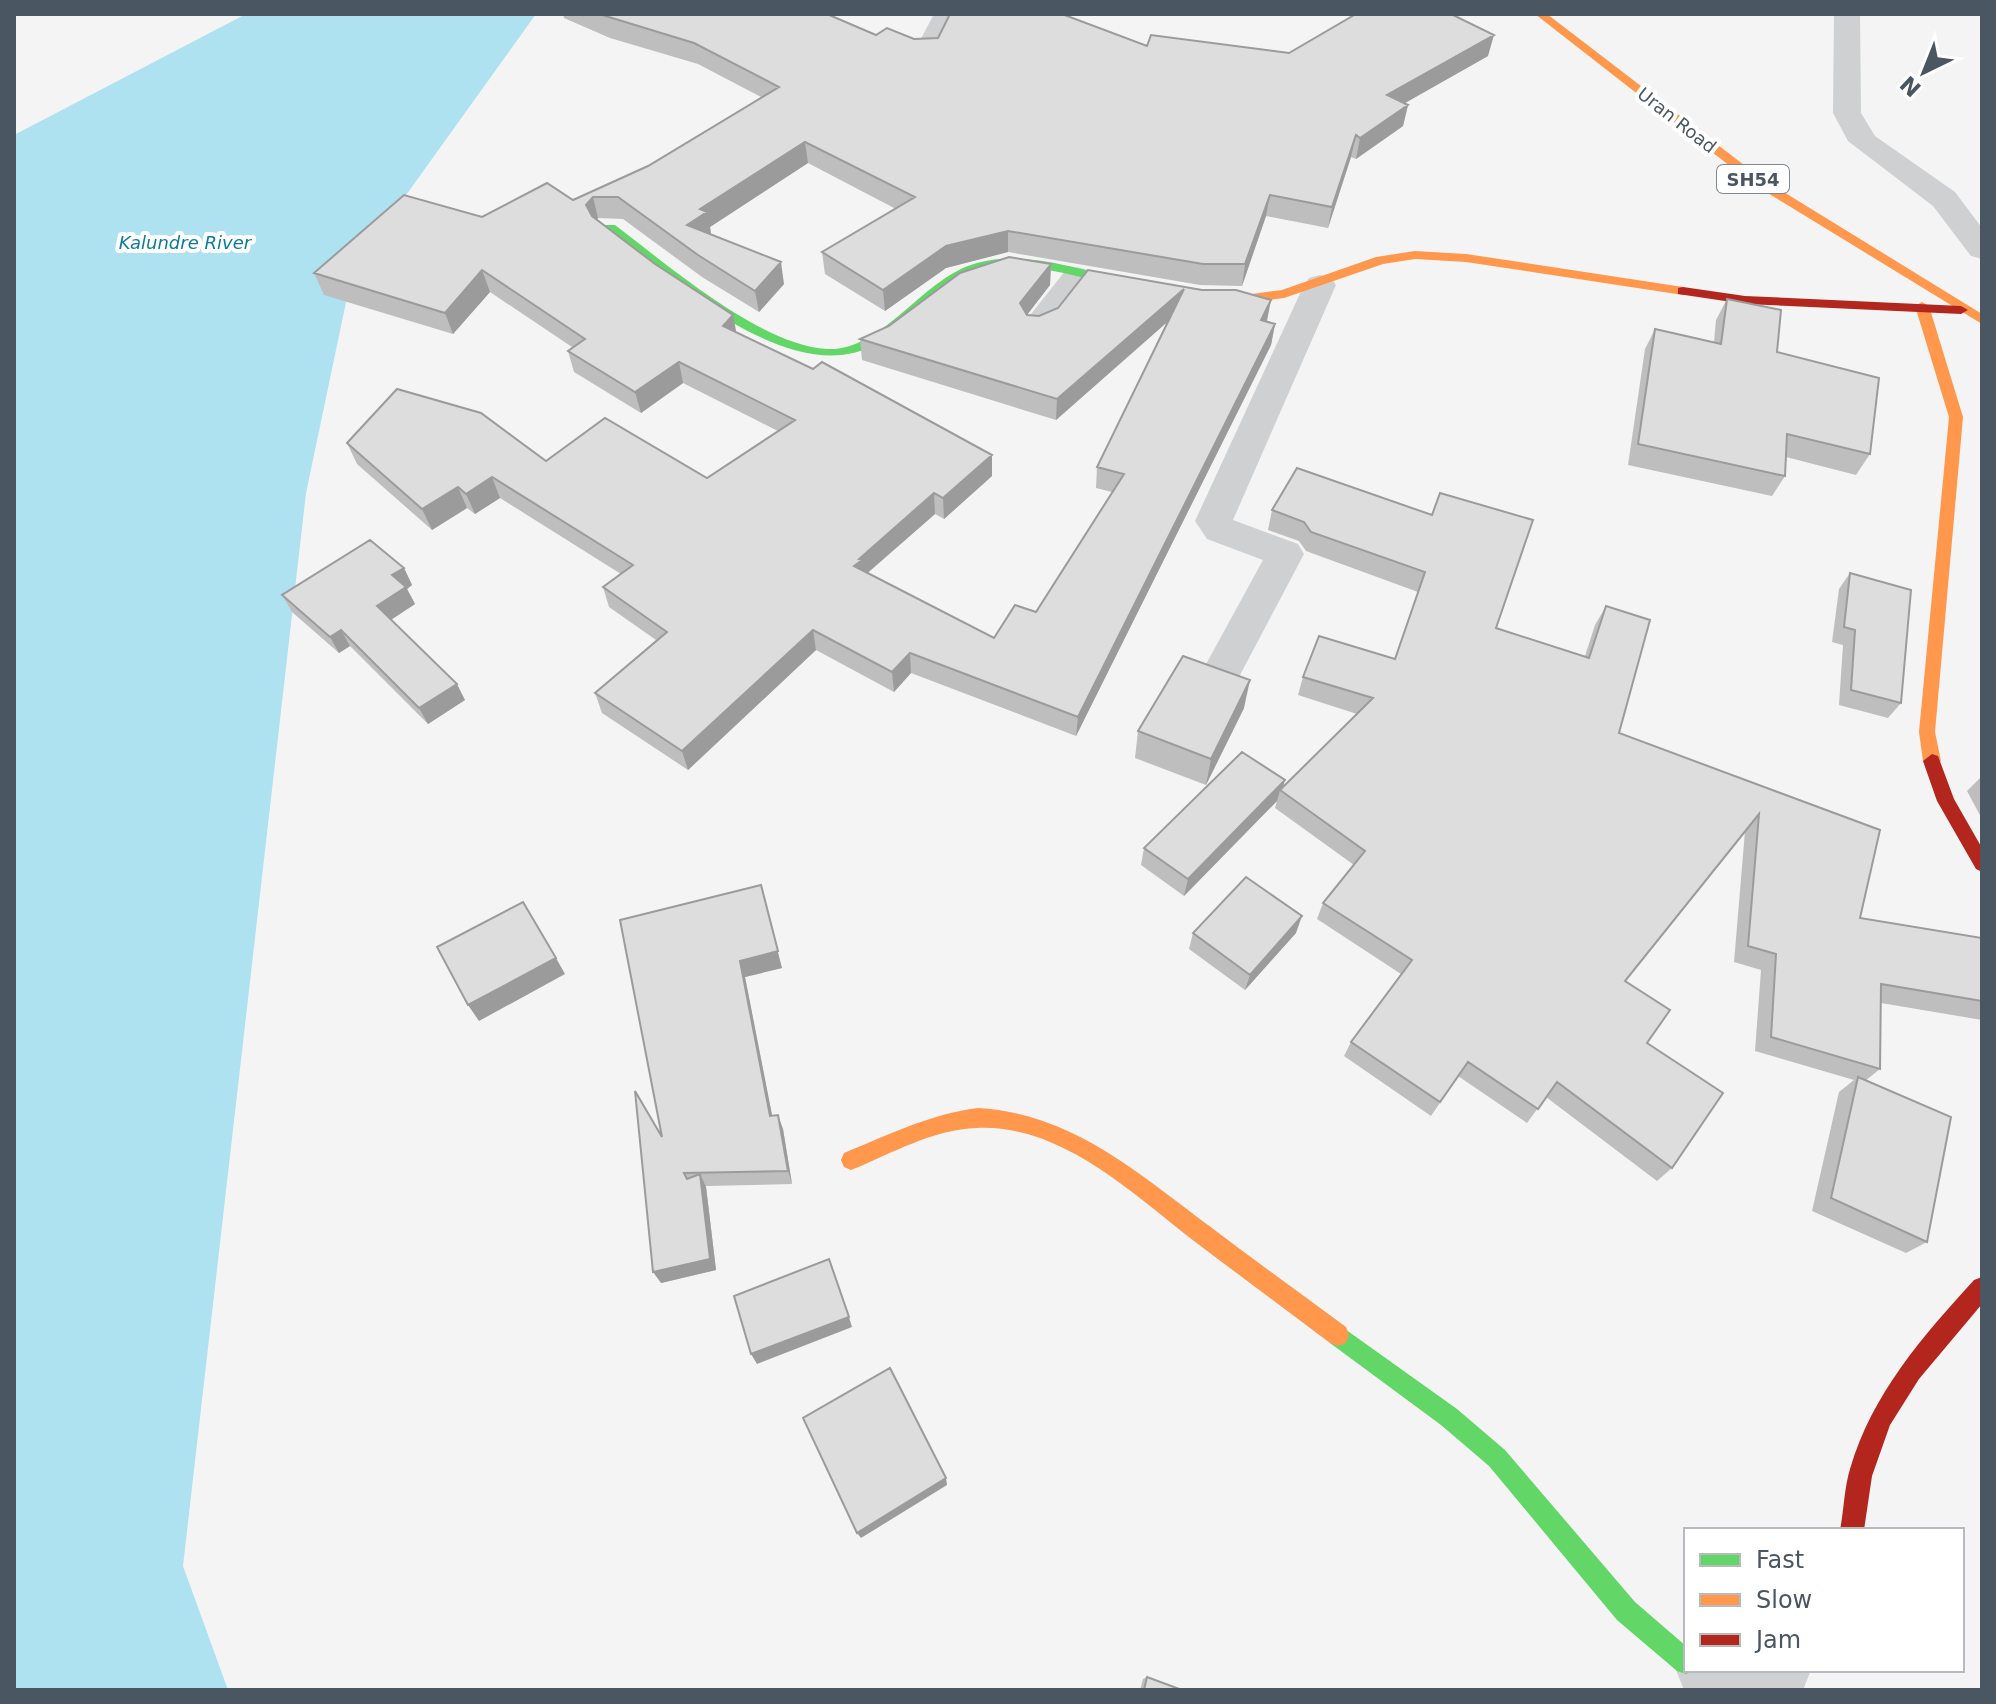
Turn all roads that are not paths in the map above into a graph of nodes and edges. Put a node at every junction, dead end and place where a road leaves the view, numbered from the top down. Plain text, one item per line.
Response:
1 (947, 14) edge
2 (1540, 14) edge
3 (1847, 14) edge
4 (929, 50) edge
5 (610, 228) edge
6 (1982, 249) edge
7 (1077, 277) junction
8 (1320, 285) junction
9 (1156, 290) edge
10 (1185, 295) edge
11 (1922, 306) junction
12 (1961, 310) junction
13 (1982, 320) edge
14 (1039, 326) edge
15 (1225, 666) dead end
16 (1982, 864) edge
17 (851, 1160) dead end
18 (1982, 1288) edge
19 (1852, 1528) edge
20 (1684, 1660) edge
21 (1714, 1672) edge
22 (1777, 1672) edge

1 - 4 street
2 - 12 street, Uran Road / SH54
3 - 6 street
5 - 7 street
7 - 9 street
7 - 14 street
8 - 10 street
8 - 11 street
8 - 15 street
11 - 12 street
11 - 16 street
12 - 13 street, Uran Road / SH54
17 - 20 street
18 - 19 street
21 - 22 street

